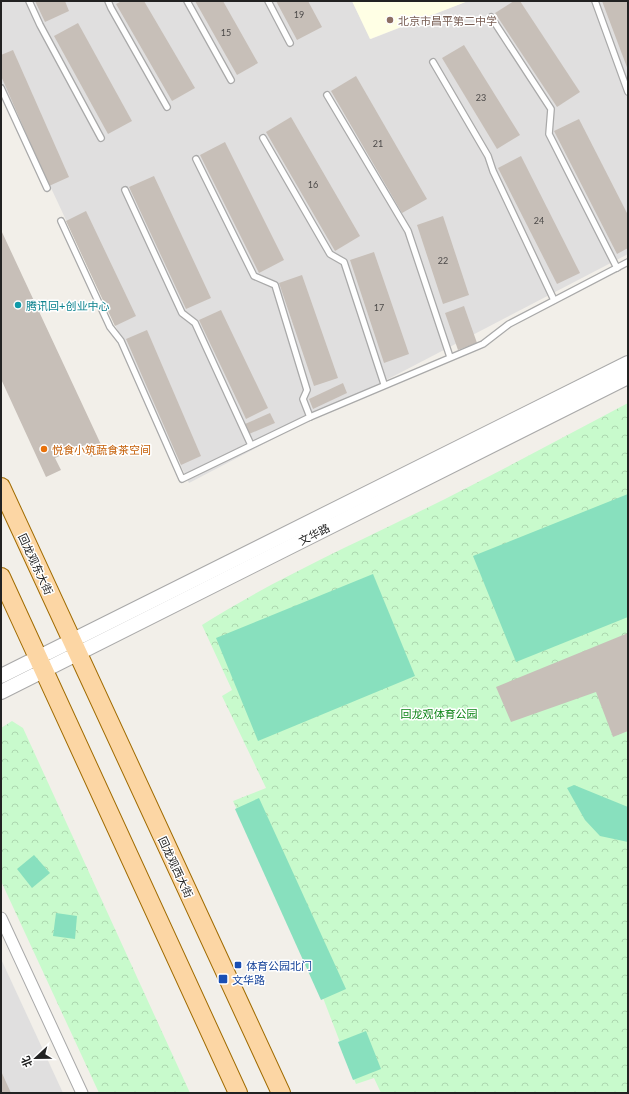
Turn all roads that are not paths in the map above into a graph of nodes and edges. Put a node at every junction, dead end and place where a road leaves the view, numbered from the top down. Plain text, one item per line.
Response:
1 (29, 1) edge
2 (108, 1) edge
3 (187, 1) edge
4 (268, 1) edge
5 (595, 1) edge
6 (491, 17) dead end
7 (290, 43) dead end
8 (433, 62) dead end
9 (231, 80) dead end
10 (1, 88) edge
11 (628, 92) edge
12 (327, 95) dead end
13 (167, 107) dead end
14 (101, 138) dead end
15 (263, 138) dead end
16 (196, 159) dead end
17 (47, 188) dead end
18 (125, 190) dead end
19 (61, 221) dead end
20 (628, 262) edge
21 (617, 268) junction
22 (554, 300) junction
23 (450, 358) junction
24 (628, 363) edge
25 (628, 377) edge
26 (384, 384) junction
27 (310, 417) junction
28 (251, 445) junction
29 (1, 487) edge
30 (1, 577) edge
31 (75, 647) junction
32 (41, 664) junction
33 (1, 676) edge
34 (1, 692) edge
35 (1, 918) edge
36 (82, 1093) edge
37 (238, 1093) edge
38 (281, 1093) edge

1 - 14 lane
2 - 13 lane
3 - 9 lane
4 - 7 lane
5 - 11 lane
6 - 21 lane
8 - 22 lane
10 - 17 lane
12 - 23 lane
15 - 26 lane
16 - 27 lane
18 - 28 lane
19 - 28 lane
20 - 21 lane
21 - 22 lane
22 - 23 lane
23 - 26 lane
24 - 31 street, 文华路
25 - 31 street, 文华路
26 - 27 lane
27 - 28 lane
29 - 31 main road, 回龙观东大街
30 - 32 main road
31 - 32 street, 文华路
31 - 38 main road, 回龙观西大街
32 - 33 street, 文华路
32 - 34 street, 文华路
32 - 37 main road
35 - 36 street

